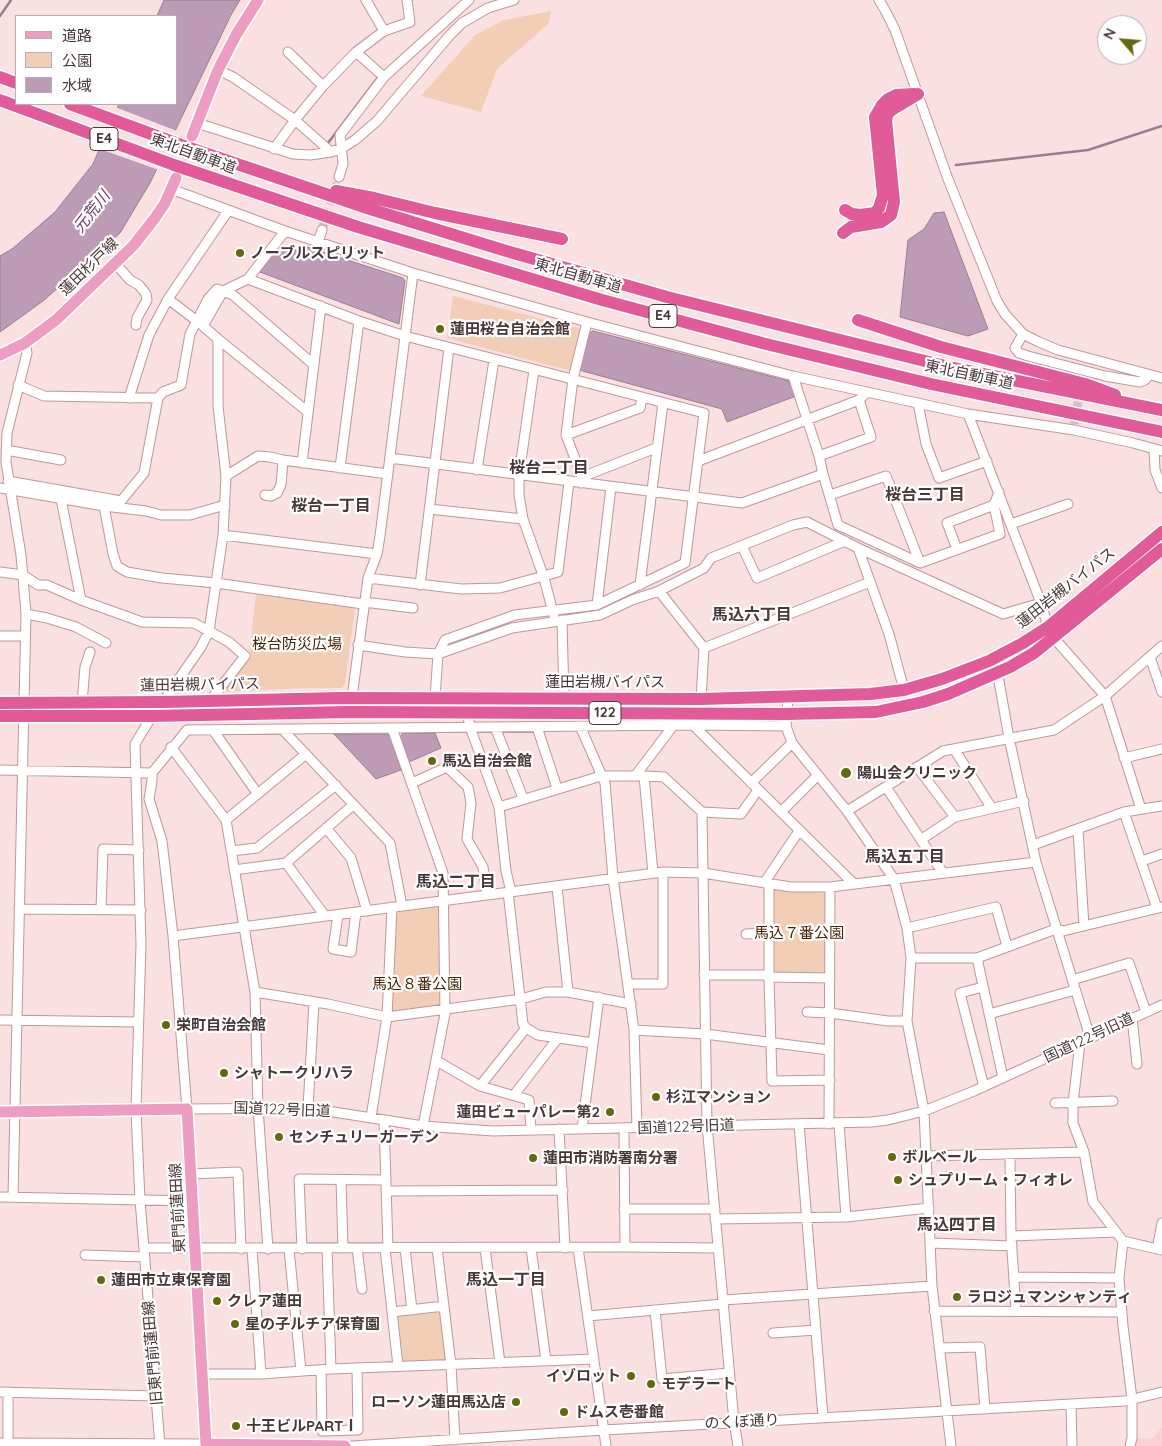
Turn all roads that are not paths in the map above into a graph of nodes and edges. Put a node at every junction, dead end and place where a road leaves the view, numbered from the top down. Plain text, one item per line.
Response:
1 (258, 0) edge
2 (366, 0) edge
3 (407, 0) edge
4 (470, 0) edge
5 (514, 0) edge
6 (879, 0) edge
7 (384, 31) junction
8 (288, 52) dead end
9 (356, 52) junction
10 (218, 70) junction
11 (0, 77) edge
12 (384, 77) junction
13 (15, 83) edge
14 (323, 86) junction
15 (918, 94) junction
16 (0, 100) edge
17 (73, 105) edge
18 (294, 120) junction
19 (197, 123) junction
20 (192, 136) tunnel mouth
21 (342, 148) junction
22 (274, 149) junction
23 (331, 152) junction
24 (339, 177) tunnel mouth
25 (176, 178) tunnel mouth
26 (292, 183) junction
27 (171, 190) junction
28 (845, 210) dead end
29 (228, 211) junction
30 (322, 230) tunnel mouth
31 (285, 231) junction
32 (843, 233) dead end
33 (562, 239) dead end
34 (318, 242) junction
35 (115, 263) junction
36 (413, 273) junction
37 (248, 279) junction
38 (223, 291) junction
39 (168, 299) junction
40 (321, 306) junction
41 (142, 311) junction
42 (157, 319) junction
43 (858, 320) dead end
44 (359, 321) junction
45 (587, 322) junction
46 (200, 323) junction
47 (136, 325) dead end
48 (1024, 334) junction
49 (405, 336) junction
50 (218, 339) junction
51 (25, 343) junction
52 (449, 348) junction
53 (0, 355) edge
54 (494, 360) junction
55 (314, 365) junction
56 (534, 370) junction
57 (1149, 375) junction
58 (793, 376) junction
59 (1162, 378) edge
60 (573, 379) junction
61 (18, 385) junction
62 (867, 392) junction
63 (129, 398) junction
64 (158, 398) junction
65 (642, 398) junction
66 (859, 400) junction
67 (663, 403) junction
68 (918, 403) junction
69 (1156, 409) edge
70 (308, 412) junction
71 (968, 414) junction
72 (806, 421) junction
73 (1162, 432) edge
74 (566, 435) junction
75 (656, 448) junction
76 (6, 450) junction
77 (1158, 450) edge
78 (819, 456) junction
79 (390, 458) junction
80 (60, 460) dead end
81 (283, 460) junction
82 (698, 461) junction
83 (987, 461) junction
84 (3, 462) edge
85 (302, 463) junction
86 (435, 464) junction
87 (340, 468) junction
88 (478, 470) junction
89 (388, 474) junction
90 (823, 474) junction
91 (520, 475) junction
92 (226, 476) junction
93 (582, 480) junction
94 (569, 482) junction
95 (9, 486) junction
96 (611, 487) junction
97 (0, 488) edge
98 (1162, 488) edge
99 (999, 492) junction
100 (651, 493) junction
101 (265, 495) dead end
102 (830, 495) junction
103 (693, 498) junction
104 (62, 499) junction
105 (1068, 504) dead end
106 (225, 505) junction
107 (994, 505) junction
108 (104, 506) junction
109 (429, 509) junction
110 (523, 519) junction
111 (1011, 524) junction
112 (1161, 533) edge
113 (223, 534) junction
114 (856, 534) junction
115 (852, 545) junction
116 (742, 546) junction
117 (956, 550) junction
118 (1162, 550) edge
119 (377, 554) junction
120 (920, 563) junction
121 (0, 572) edge
122 (23, 575) junction
123 (368, 578) junction
124 (544, 578) junction
125 (870, 582) junction
126 (216, 583) junction
127 (420, 585) junction
128 (640, 585) junction
129 (659, 591) junction
130 (81, 600) junction
131 (1041, 602) junction
132 (363, 603) junction
133 (597, 605) junction
134 (413, 608) dead end
135 (552, 610) junction
136 (26, 614) junction
137 (558, 620) junction
138 (210, 631) junction
139 (1051, 633) junction
140 (0, 636) edge
141 (25, 636) junction
142 (106, 643) dead end
143 (358, 645) junction
144 (1162, 646) edge
145 (704, 648) junction
146 (90, 652) dead end
147 (438, 654) junction
148 (1150, 657) junction
149 (995, 675) junction
150 (904, 690) junction
151 (1162, 692) edge
152 (1105, 696) junction
153 (788, 697) junction
154 (351, 698) junction
155 (435, 698) junction
156 (564, 698) junction
157 (701, 699) junction
158 (210, 701) junction
159 (163, 702) junction
160 (0, 703) edge
161 (82, 703) junction
162 (23, 710) junction
163 (350, 712) junction
164 (467, 712) junction
165 (0, 716) edge
166 (152, 716) junction
167 (787, 720) junction
168 (693, 725) junction
169 (537, 726) junction
170 (580, 726) junction
171 (673, 726) junction
172 (470, 727) junction
173 (495, 727) junction
174 (392, 728) junction
175 (213, 730) junction
176 (283, 730) junction
177 (1009, 738) junction
178 (792, 743) junction
179 (171, 748) junction
180 (954, 749) junction
181 (1162, 749) edge
182 (306, 754) junction
183 (1124, 758) junction
184 (917, 767) junction
185 (0, 770) edge
186 (22, 771) junction
187 (136, 772) junction
188 (152, 773) junction
189 (818, 775) junction
190 (601, 776) junction
191 (639, 776) junction
192 (412, 783) junction
193 (336, 785) junction
194 (754, 787) junction
195 (886, 787) junction
196 (557, 788) junction
197 (257, 793) junction
198 (523, 798) junction
199 (1024, 801) junction
200 (353, 805) junction
201 (1162, 806) edge
202 (499, 807) junction
203 (991, 807) junction
204 (1141, 808) junction
205 (847, 811) junction
206 (702, 812) junction
207 (781, 812) junction
208 (1124, 812) junction
209 (955, 817) junction
210 (226, 820) junction
211 (326, 828) junction
212 (1078, 830) junction
213 (799, 831) junction
214 (922, 839) junction
215 (1033, 845) junction
216 (139, 850) junction
217 (231, 851) junction
218 (1162, 854) edge
219 (1142, 861) junction
220 (1036, 862) junction
221 (286, 863) junction
222 (234, 870) junction
223 (663, 872) junction
224 (653, 873) junction
225 (703, 873) junction
226 (943, 873) junction
227 (613, 878) junction
228 (894, 879) junction
229 (767, 883) junction
230 (854, 884) junction
231 (557, 887) junction
232 (830, 887) junction
233 (509, 892) junction
234 (487, 895) junction
235 (442, 901) junction
236 (397, 907) junction
237 (1160, 907) edge
238 (19, 909) junction
239 (101, 910) junction
240 (141, 910) junction
241 (367, 911) junction
242 (356, 912) junction
243 (338, 915) junction
244 (325, 916) junction
245 (1084, 926) junction
246 (244, 927) junction
247 (907, 928) junction
248 (1056, 929) junction
249 (770, 933) junction
250 (746, 934) dead end
251 (173, 936) junction
252 (1007, 946) junction
253 (911, 958) junction
254 (977, 958) junction
255 (704, 975) junction
256 (769, 977) junction
257 (830, 978) junction
258 (1072, 980) junction
259 (628, 984) junction
260 (983, 987) junction
261 (1075, 990) junction
262 (255, 992) junction
263 (568, 992) junction
264 (599, 997) junction
265 (521, 998) junction
266 (314, 1002) junction
267 (631, 1004) junction
268 (1162, 1005) edge
269 (445, 1009) junction
270 (807, 1012) dead end
271 (1146, 1012) junction
272 (830, 1013) junction
273 (989, 1014) junction
274 (387, 1017) junction
275 (1132, 1018) junction
276 (0, 1020) edge
277 (17, 1020) junction
278 (907, 1021) junction
279 (138, 1022) junction
280 (526, 1028) junction
281 (634, 1030) junction
282 (705, 1034) junction
283 (1090, 1037) junction
284 (558, 1038) junction
285 (771, 1041) junction
286 (1080, 1043) junction
287 (593, 1044) junction
288 (829, 1050) junction
289 (437, 1061) junction
290 (1138, 1064) dead end
291 (1003, 1078) junction
292 (830, 1080) junction
293 (480, 1086) junction
294 (984, 1087) junction
295 (514, 1095) junction
296 (1113, 1101) dead end
297 (1055, 1103) dead end
298 (1073, 1103) junction
299 (258, 1108) junction
300 (308, 1108) junction
301 (187, 1109) junction
302 (136, 1111) junction
303 (924, 1111) junction
304 (0, 1112) edge
305 (15, 1112) junction
306 (371, 1117) junction
307 (384, 1120) junction
308 (799, 1124) junction
309 (829, 1124) junction
310 (839, 1124) junction
311 (423, 1126) junction
312 (707, 1126) junction
313 (624, 1128) junction
314 (637, 1128) junction
315 (559, 1129) junction
316 (582, 1129) junction
317 (531, 1130) junction
318 (1084, 1152) junction
319 (1010, 1155) junction
320 (926, 1156) junction
321 (191, 1174) junction
322 (341, 1180) junction
323 (386, 1180) junction
324 (563, 1190) junction
325 (386, 1191) junction
326 (0, 1197) edge
327 (13, 1197) junction
328 (140, 1200) junction
329 (193, 1201) junction
330 (929, 1208) junction
331 (624, 1209) junction
332 (715, 1209) junction
333 (846, 1217) junction
334 (807, 1218) junction
335 (716, 1219) junction
336 (1162, 1223) edge
337 (1116, 1232) junction
338 (1011, 1236) junction
339 (1123, 1241) junction
340 (931, 1242) junction
341 (1012, 1246) junction
342 (625, 1247) junction
343 (289, 1248) junction
344 (302, 1248) junction
345 (327, 1248) junction
346 (343, 1248) junction
347 (357, 1248) junction
348 (386, 1248) junction
349 (405, 1248) junction
350 (437, 1248) junction
351 (485, 1248) junction
352 (531, 1248) junction
353 (565, 1248) junction
354 (578, 1248) junction
355 (718, 1248) junction
356 (195, 1249) junction
357 (240, 1249) junction
358 (252, 1249) junction
359 (268, 1249) junction
360 (1159, 1250) edge
361 (145, 1253) junction
362 (85, 1255) dead end
363 (1014, 1277) junction
364 (1119, 1278) junction
365 (932, 1286) junction
366 (362, 1289) dead end
367 (813, 1294) junction
368 (723, 1302) junction
369 (444, 1306) junction
370 (412, 1310) junction
371 (655, 1310) junction
372 (1016, 1310) junction
373 (934, 1311) junction
374 (392, 1312) junction
375 (1121, 1312) junction
376 (588, 1316) junction
377 (816, 1330) junction
378 (773, 1333) dead end
379 (939, 1348) junction
380 (594, 1359) junction
381 (546, 1361) junction
382 (500, 1363) junction
383 (451, 1365) junction
384 (398, 1366) junction
385 (357, 1368) junction
386 (331, 1369) junction
387 (321, 1370) junction
388 (301, 1371) junction
389 (730, 1373) junction
390 (202, 1374) junction
391 (261, 1374) junction
392 (4, 1392) edge
393 (1162, 1392) edge
394 (156, 1396) junction
395 (1132, 1399) junction
396 (1071, 1404) junction
397 (985, 1409) junction
398 (947, 1411) junction
399 (823, 1418) junction
400 (734, 1422) junction
401 (604, 1430) junction
402 (462, 1442) edge
403 (5, 1444) edge
404 (206, 1444) junction
405 (160, 1445) edge
406 (345, 1446) edge
407 (352, 1446) edge
408 (606, 1446) edge
409 (738, 1446) edge
410 (951, 1446) edge
411 (1072, 1446) edge
412 (1130, 1446) edge

1 - 10 main road
2 - 7 street
3 - 7 street
4 - 12 street
5 - 21 street
6 - 15 street
7 - 9 street
8 - 14 street
9 - 12 street
9 - 14 street
10 - 18 street
10 - 19 main road
11 - 13 highway
12 - 21 street
14 - 18 street
15 - 28 highway
15 - 32 highway
15 - 48 street
16 - 73 highway, 東北自動車道 / E4
17 - 26 highway, 東北自動車道 / E4
18 - 22 street
18 - 23 street
19 - 20 main road
19 - 22 street
21 - 23 street
21 - 24 street
22 - 23 street
25 - 27 main road, 蓮田杉戸線
26 - 33 highway
26 - 69 highway, 東北自動車道 / E4
27 - 29 street
27 - 35 main road, 蓮田杉戸線
29 - 31 street
29 - 39 street
30 - 34 street
31 - 34 street
31 - 37 street
34 - 36 street
35 - 41 street
35 - 51 main road, 蓮田杉戸線
36 - 45 street
36 - 49 street
37 - 38 street
37 - 40 street
38 - 46 street
38 - 55 street
39 - 42 street
39 - 46 street
40 - 44 street
40 - 55 street
41 - 42 street
41 - 47 street
42 - 63 street
43 - 69 highway
44 - 49 street
44 - 87 street
45 - 58 street
45 - 60 street
46 - 50 street
46 - 64 street
48 - 57 street
48 - 57 street
49 - 52 street
49 - 79 street
50 - 70 street
50 - 92 street
51 - 53 main road, 蓮田杉戸線
51 - 61 street
52 - 54 street
52 - 86 street
54 - 56 street
54 - 88 street
55 - 70 street
56 - 60 street
56 - 91 street
57 - 59 street
58 - 62 street
58 - 72 street
60 - 65 street
60 - 74 street
61 - 63 street
61 - 76 street
62 - 66 street
62 - 68 street
63 - 64 street
64 - 95 street
65 - 67 street
65 - 74 street
66 - 72 street
66 - 78 street
67 - 75 street
67 - 82 street
68 - 71 street
68 - 83 street
70 - 85 street
71 - 77 street
71 - 83 street
72 - 78 street
72 - 82 street
74 - 93 street
75 - 93 street
75 - 100 street
76 - 80 street
76 - 84 street
77 - 98 street
78 - 90 street
79 - 86 street
79 - 89 street
81 - 85 street
81 - 92 street
81 - 101 street
82 - 103 street
83 - 99 street
84 - 95 street
85 - 87 street
86 - 88 street
86 - 109 street
87 - 89 street
88 - 91 street
89 - 119 street
90 - 102 street
90 - 103 street
91 - 94 street
91 - 110 street
92 - 106 street
93 - 94 street
93 - 96 street
94 - 124 street
95 - 97 street
95 - 104 street
95 - 122 street
96 - 100 street
96 - 133 street
99 - 107 street
99 - 111 street
100 - 103 street
100 - 128 street
102 - 114 street
102 - 120 street
103 - 128 street
104 - 108 street
104 - 130 street
105 - 111 street
106 - 108 street
106 - 113 street
107 - 117 street
107 - 117 street
108 - 126 street
109 - 110 street
109 - 127 street
110 - 124 street
111 - 131 street
112 - 139 highway, 蓮田岩槻バイパス / 122
113 - 119 street
113 - 126 street
114 - 115 street
114 - 120 street
115 - 116 street
115 - 116 street
115 - 125 street
115 - 131 street
116 - 129 street
117 - 120 street
118 - 139 highway, 蓮田岩槻バイパス / 122
119 - 123 street
121 - 122 street
122 - 130 street
122 - 136 street
123 - 127 street
123 - 132 street
124 - 127 street
124 - 135 street
125 - 145 street
125 - 150 street
126 - 132 street
126 - 138 street
128 - 133 street
129 - 137 street
129 - 145 street
130 - 138 street
131 - 139 street
132 - 134 street
132 - 143 street
133 - 135 street
135 - 137 street
135 - 147 street
136 - 141 street
136 - 142 street
137 - 147 street
137 - 156 street
138 - 158 street
138 - 159 street
139 - 149 highway, 蓮田岩槻バイパス / 122
139 - 150 highway, 蓮田岩槻バイパス / 122
139 - 152 street
140 - 141 street
141 - 162 street
143 - 147 street
143 - 154 street
144 - 148 street
145 - 157 street
146 - 161 street
147 - 155 street
148 - 151 street
148 - 152 street
149 - 167 highway, 蓮田岩槻バイパス / 122
149 - 177 street
150 - 153 highway, 蓮田岩槻バイパス / 122
152 - 177 street
152 - 183 street
153 - 157 highway, 蓮田岩槻バイパス / 122
153 - 167 street
154 - 155 highway, 蓮田岩槻バイパス / 122
154 - 158 highway, 蓮田岩槻バイパス / 122
154 - 163 street
155 - 156 highway, 蓮田岩槻バイパス / 122
156 - 157 highway, 蓮田岩槻バイパス / 122
158 - 159 highway, 蓮田岩槻バイパス / 122
159 - 161 highway, 蓮田岩槻バイパス / 122
160 - 162 highway, 蓮田岩槻バイパス / 122
161 - 162 highway, 蓮田岩槻バイパス / 122
162 - 165 highway, 蓮田岩槻バイパス / 122
162 - 166 highway, 蓮田岩槻バイパス / 122
162 - 186 street
163 - 164 highway, 蓮田岩槻バイパス / 122
163 - 166 highway, 蓮田岩槻バイパス / 122
164 - 167 highway, 蓮田岩槻バイパス / 122
164 - 172 street
166 - 187 street, 旧東門前蓮田線
167 - 168 street
167 - 178 street
168 - 171 street
168 - 194 street
169 - 170 street
169 - 173 street
169 - 196 street
170 - 171 street
170 - 190 street
171 - 191 street
172 - 173 street
172 - 174 street
172 - 202 street
173 - 198 street
174 - 176 street
174 - 192 street
175 - 176 street
175 - 179 street
175 - 197 street
176 - 182 street
177 - 180 street
177 - 199 street
178 - 189 street
178 - 194 street
179 - 188 street
179 - 210 street
180 - 184 street
180 - 203 street
181 - 183 street
182 - 193 street
182 - 197 street
183 - 204 street
184 - 195 street
184 - 209 street
185 - 186 street
186 - 187 street
186 - 238 street
187 - 188 street
187 - 216 street, 旧東門前蓮田線
188 - 251 street
189 - 205 street
189 - 207 street
190 - 191 street
190 - 196 street
190 - 227 street
191 - 206 street
191 - 224 street
192 - 234 street
192 - 235 street
193 - 200 street
193 - 217 street
194 - 206 street
194 - 207 street
195 - 205 street
195 - 214 street
196 - 198 street
197 - 210 street
198 - 202 street
199 - 203 street
199 - 215 street
200 - 211 street
200 - 236 street
201 - 204 street
202 - 233 street
203 - 209 street
204 - 208 street
205 - 228 street
206 - 225 street
207 - 213 street
208 - 212 street
208 - 219 street
209 - 214 street
210 - 217 street
211 - 221 street
211 - 241 street
212 - 215 street
212 - 245 street
213 - 229 street
213 - 230 street
214 - 226 street
215 - 220 street
216 - 239 street
216 - 240 street, 旧東門前蓮田線
217 - 222 street
218 - 219 street
219 - 237 street
220 - 226 street
220 - 248 street
221 - 222 street
221 - 244 street
222 - 246 street
223 - 224 street
223 - 225 street
223 - 259 street
224 - 227 street
225 - 229 street
225 - 255 street
226 - 228 street
227 - 231 street
227 - 259 street
228 - 230 street
228 - 247 street
229 - 232 street
229 - 249 street
230 - 232 street
231 - 233 street
231 - 263 street
232 - 257 street
233 - 234 street
233 - 265 street
234 - 235 street
235 - 236 street
235 - 269 street
236 - 241 street
236 - 274 street
237 - 245 street
238 - 239 street
238 - 277 street
239 - 240 street
240 - 279 street, 旧東門前蓮田線
241 - 242 street
242 - 243 street
242 - 243 street
243 - 244 street
244 - 246 street
245 - 248 street
246 - 251 street
246 - 262 street
247 - 252 street
247 - 253 street
248 - 252 street
248 - 258 street
249 - 250 street
249 - 256 street
251 - 301 street
252 - 254 street
253 - 254 street
253 - 278 street
254 - 260 street
255 - 256 street
255 - 282 street
256 - 257 street
256 - 285 street
257 - 272 street
258 - 261 street
258 - 271 street
259 - 267 street
260 - 273 street
260 - 294 street
261 - 273 street
261 - 283 street
262 - 266 street
262 - 299 street
263 - 264 street
263 - 265 street
264 - 267 street
264 - 287 street
265 - 269 street
265 - 280 street
266 - 274 street
266 - 300 street
267 - 281 street
268 - 271 street, 国道122号旧道
269 - 274 street
269 - 289 street
270 - 272 street
271 - 275 street, 国道122号旧道
272 - 278 street
272 - 288 street
273 - 291 street
274 - 306 street
275 - 283 street, 国道122号旧道
275 - 290 street
276 - 277 street
277 - 279 street
277 - 305 street
278 - 303 street
279 - 302 street, 旧東門前蓮田線
280 - 284 street
280 - 293 street
281 - 282 street
281 - 314 street
282 - 285 street
282 - 312 street
283 - 286 street, 国道122号旧道
284 - 287 street
284 - 295 street
285 - 288 street
285 - 292 street
286 - 291 street, 国道122号旧道
286 - 298 street
287 - 316 street
288 - 292 street
289 - 293 street
289 - 311 street
291 - 294 street, 国道122号旧道
292 - 309 street
293 - 295 street
294 - 303 street, 国道122号旧道
295 - 317 street
296 - 298 street
297 - 298 street
298 - 318 street
299 - 300 street, 国道122号旧道
299 - 301 street, 国道122号旧道
299 - 359 street
300 - 306 street, 国道122号旧道
301 - 302 main road
301 - 321 main road, 東門前蓮田線
302 - 305 main road
302 - 328 street, 旧東門前蓮田線
303 - 310 street, 国道122号旧道
303 - 320 street
304 - 305 main road
305 - 327 street
306 - 307 street, 国道122号旧道
307 - 311 street, 国道122号旧道
307 - 323 street
308 - 309 street, 国道122号旧道
308 - 312 street, 国道122号旧道
308 - 334 street
309 - 310 street, 国道122号旧道
310 - 333 street
311 - 317 street, 国道122号旧道
312 - 314 street, 国道122号旧道
312 - 332 street
313 - 314 street, 国道122号旧道
313 - 316 street, 国道122号旧道
313 - 331 street
315 - 316 street, 国道122号旧道
315 - 317 street, 国道122号旧道
315 - 324 street
318 - 319 street
318 - 337 street
319 - 320 street
319 - 338 street
320 - 330 street
321 - 329 main road, 東門前蓮田線
321 - 357 street
322 - 323 street
322 - 344 street
322 - 346 street
323 - 325 street
324 - 325 street
324 - 353 street
325 - 348 street
326 - 327 street
327 - 328 street
328 - 329 street
328 - 361 street, 旧東門前蓮田線
329 - 356 main road, 東門前蓮田線
330 - 333 street
330 - 340 street
331 - 332 street
331 - 342 street
332 - 335 street
333 - 334 street
334 - 335 street
334 - 367 street
335 - 355 street
336 - 360 street
337 - 338 street
337 - 339 street
338 - 341 street
339 - 360 street
339 - 364 street
340 - 341 street
340 - 365 street
341 - 363 street
342 - 354 street
342 - 355 street
343 - 344 street
343 - 359 street
343 - 388 street
344 - 345 street
345 - 346 street
345 - 386 street
346 - 347 street
347 - 348 street
347 - 366 street
348 - 349 street
348 - 374 street
349 - 350 street
349 - 370 street
350 - 351 street
350 - 369 street
351 - 352 street
351 - 382 street
352 - 353 street
352 - 381 street
353 - 354 street
354 - 376 street
355 - 368 street
356 - 357 street
356 - 361 street
356 - 390 main road, 東門前蓮田線
357 - 358 street
358 - 359 street
358 - 391 street
361 - 362 street
361 - 394 street, 旧東門前蓮田線
363 - 364 street
363 - 372 street
364 - 375 street
365 - 367 street
365 - 373 street
367 - 368 street
367 - 377 street
368 - 371 street
368 - 389 street
369 - 370 street
369 - 383 street
370 - 374 street
371 - 376 street
371 - 389 street
372 - 373 street
372 - 375 street
373 - 379 street
374 - 384 street
375 - 395 street
376 - 380 street
377 - 378 street
377 - 399 street
379 - 397 street
379 - 398 street
380 - 381 street
380 - 401 street
381 - 382 street
382 - 383 street
383 - 384 street
383 - 402 street
384 - 385 street
385 - 386 street
385 - 387 street
386 - 387 street
387 - 388 street
388 - 391 street
389 - 400 street
390 - 391 street
390 - 404 main road, 東門前蓮田線
392 - 394 street
392 - 403 street
393 - 395 street, のくぼ通り
394 - 405 street, 旧東門前蓮田線
395 - 396 street, のくぼ通り
395 - 412 street
396 - 397 street, のくぼ通り
396 - 411 street
397 - 398 street, のくぼ通り
398 - 399 street, のくぼ通り
398 - 410 street
399 - 400 street, のくぼ通り
400 - 401 street, のくぼ通り
400 - 409 street
401 - 402 street, のくぼ通り
401 - 408 street
402 - 407 street, のくぼ通り
403 - 405 street
404 - 405 street
404 - 406 main road

